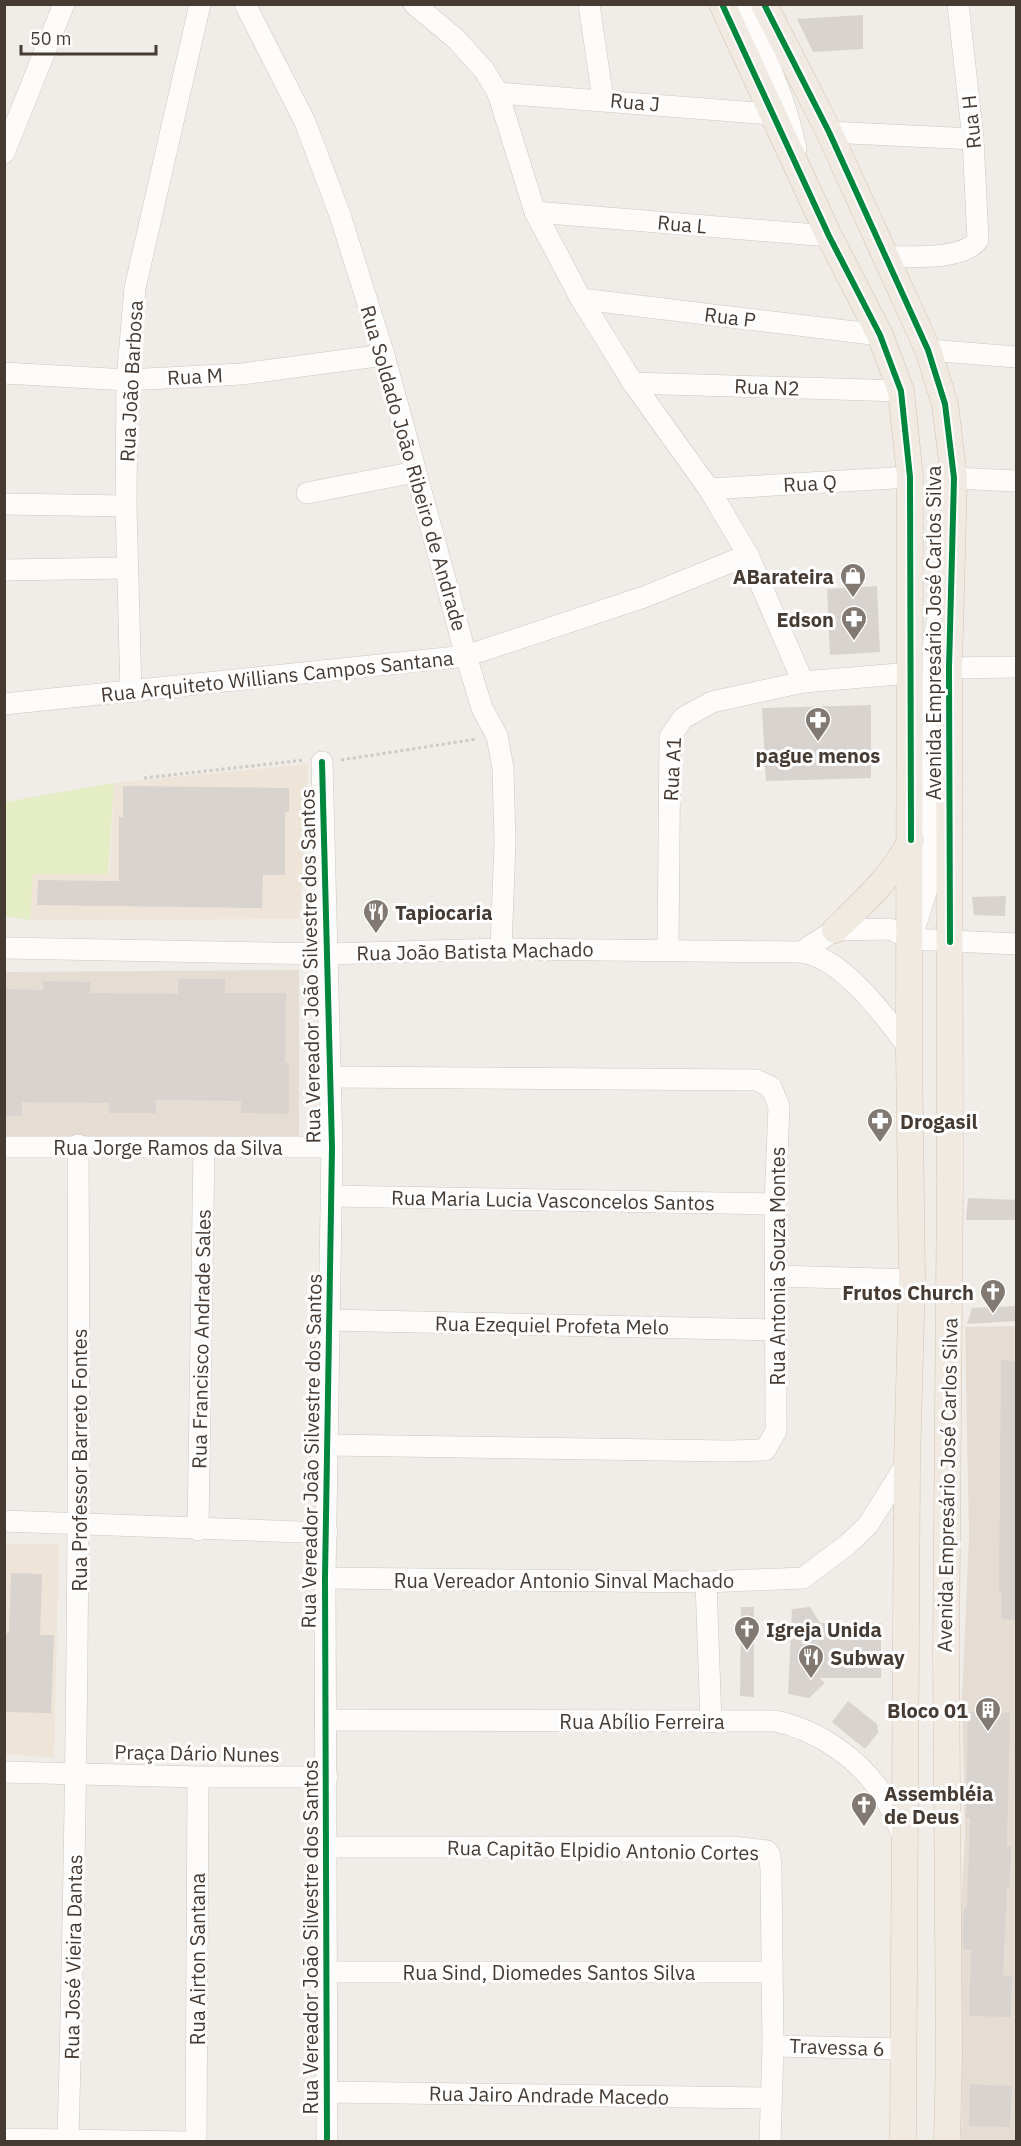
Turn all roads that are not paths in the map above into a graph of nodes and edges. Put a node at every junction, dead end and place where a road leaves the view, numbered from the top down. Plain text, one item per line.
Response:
1 (64, 4) edge
2 (200, 4) edge
3 (245, 4) edge
4 (414, 4) edge
5 (589, 4) edge
6 (722, 4) edge
7 (739, 4) edge
8 (752, 4) edge
9 (764, 4) edge
10 (958, 4) edge
11 (785, 47) junction
12 (498, 93) junction
13 (603, 100) junction
14 (771, 114) junction
15 (829, 132) junction
16 (973, 139) junction
17 (4, 153) edge
18 (805, 185) junction
19 (536, 212) junction
20 (829, 236) junction
21 (885, 257) junction
22 (581, 298) junction
23 (879, 335) junction
24 (928, 350) junction
25 (384, 355) junction
26 (1017, 357) edge
27 (4, 373) edge
28 (127, 380) junction
29 (633, 383) junction
30 (901, 391) junction
31 (415, 472) junction
32 (910, 477) junction
33 (954, 477) junction
34 (1017, 481) edge
35 (709, 489) junction
36 (307, 492) dead end
37 (4, 504) edge
38 (126, 506) junction
39 (952, 554) junction
40 (748, 555) junction
41 (128, 568) junction
42 (4, 570) edge
43 (466, 656) junction
44 (1017, 667) edge
45 (949, 668) junction
46 (910, 673) junction
47 (803, 682) junction
48 (131, 692) junction
49 (4, 704) edge
50 (910, 725) junction
51 (322, 762) dead end
52 (949, 822) junction
53 (911, 840) junction
54 (835, 930) junction
55 (911, 939) junction
56 (950, 942) junction
57 (1017, 944) edge
58 (4, 948) edge
59 (501, 949) junction
60 (668, 950) junction
61 (808, 953) junction
62 (327, 954) junction
63 (909, 1047) junction
64 (330, 1077) junction
65 (78, 1145) junction
66 (4, 1147) edge
67 (332, 1147) junction
68 (204, 1148) junction
69 (331, 1196) junction
70 (775, 1204) junction
71 (777, 1276) junction
72 (912, 1280) junction
73 (328, 1320) junction
74 (775, 1330) junction
75 (329, 1445) junction
76 (907, 1463) junction
77 (4, 1521) edge
78 (80, 1524) junction
79 (198, 1530) junction
80 (327, 1533) junction
81 (325, 1578) junction
82 (706, 1582) junction
83 (325, 1720) junction
84 (711, 1722) junction
85 (4, 1772) edge
86 (77, 1776) junction
87 (198, 1777) junction
88 (327, 1777) junction
89 (905, 1839) junction
90 (327, 1847) junction
91 (327, 1972) junction
92 (772, 1972) junction
93 (773, 2046) junction
94 (902, 2049) junction
95 (326, 2092) junction
96 (771, 2098) junction
97 (905, 2137) edge
98 (4, 2139) edge
99 (68, 2139) junction
100 (186, 2142) edge
101 (196, 2142) edge
102 (327, 2142) edge
103 (770, 2142) edge
104 (947, 2142) edge

1 - 17 street
2 - 28 street, Rua João Barbosa
3 - 25 street, Rua Soldado João Ribeiro de Andrade
4 - 12 street
5 - 13 street
6 - 14 main road, Avenida Empresário José Carlos Silva
7 - 18 street
8 - 11 street
9 - 11 main road, Avenida Empresário José Carlos Silva
10 - 16 street, Rua H
11 - 15 main road, Avenida Empresário José Carlos Silva
12 - 13 street, Rua J
12 - 19 street
13 - 14 street, Rua J
14 - 18 main road, Avenida Empresário José Carlos Silva
15 - 16 street
15 - 21 main road, Avenida Empresário José Carlos Silva
16 - 21 street, Rua H
18 - 20 main road, Avenida Empresário José Carlos Silva
19 - 20 street, Rua L
19 - 22 street
20 - 23 main road, Avenida Empresário José Carlos Silva
21 - 24 main road, Avenida Empresário José Carlos Silva
22 - 23 street, Rua P
22 - 29 street
23 - 30 main road, Avenida Empresário José Carlos Silva
24 - 26 street
24 - 33 main road, Avenida Empresário José Carlos Silva
25 - 28 street, Rua M
25 - 31 street, Rua Soldado João Ribeiro de Andrade
27 - 28 street, Rua M
28 - 38 street, Rua João Barbosa
29 - 30 street, Rua N2
29 - 35 street
30 - 32 main road, Avenida Empresário José Carlos Silva
31 - 36 street
31 - 43 street, Rua Soldado João Ribeiro de Andrade
32 - 35 street, Rua Q
32 - 46 main road, Avenida Empresário José Carlos Silva
33 - 34 street
33 - 39 main road, Avenida Empresário José Carlos Silva
35 - 40 street
37 - 38 street
38 - 41 street, Rua João Barbosa
39 - 45 main road, Avenida Empresário José Carlos Silva
39 - 52 street
40 - 43 street, Rua Arquiteto Willians Campos Santana
40 - 47 street
41 - 42 street
41 - 48 street, Rua João Barbosa
43 - 48 street, Rua Arquiteto Willians Campos Santana
43 - 59 street, Rua Soldado João Ribeiro de Andrade
44 - 45 street
45 - 52 main road, Avenida Empresário José Carlos Silva
46 - 47 street
46 - 50 main road, Avenida Empresário José Carlos Silva
47 - 60 street, Rua A1
48 - 49 street, Rua Arquiteto Willians Campos Santana
50 - 53 main road, Avenida Empresário José Carlos Silva
50 - 55 street
51 - 62 street, Rua Vereador João Silvestre dos Santos
52 - 56 main road, Avenida Empresário José Carlos Silva
53 - 54 main road
53 - 55 main road, Avenida Empresário José Carlos Silva
54 - 55 street
54 - 61 street
55 - 56 street
55 - 63 main road, Avenida Empresário José Carlos Silva
56 - 57 street
56 - 104 main road, Avenida Empresário José Carlos Silva
58 - 62 street, Rua João Batista Machado
59 - 60 street, Rua João Batista Machado
59 - 62 street, Rua João Batista Machado
60 - 61 street, Rua João Batista Machado
61 - 63 street
62 - 64 street, Rua Vereador João Silvestre dos Santos
63 - 72 main road, Avenida Empresário José Carlos Silva
64 - 67 street, Rua Vereador João Silvestre dos Santos
64 - 70 street, Rua Antonia Souza Montes
65 - 66 street, Rua Jorge Ramos da Silva
65 - 68 street, Rua Jorge Ramos da Silva
65 - 78 street, Rua Professor Barreto Fontes
67 - 68 street, Rua Jorge Ramos da Silva
67 - 69 street, Rua Vereador João Silvestre dos Santos
68 - 79 street, Rua Francisco Andrade Sales
69 - 70 street, Rua Maria Lucia Vasconcelos Santos
69 - 73 street, Rua Vereador João Silvestre dos Santos
70 - 71 street, Rua Antonia Souza Montes
71 - 72 street
71 - 74 street, Rua Antonia Souza Montes
72 - 76 main road, Avenida Empresário José Carlos Silva
73 - 74 street, Rua Ezequiel Profeta Melo
73 - 75 street, Rua Vereador João Silvestre dos Santos
74 - 75 street, Rua Antonia Souza Montes
75 - 80 street, Rua Vereador João Silvestre dos Santos
76 - 82 street, Rua Vereador Antonio Sinval Machado
76 - 89 main road, Avenida Empresário José Carlos Silva
77 - 78 street
78 - 79 street
78 - 86 street, Rua Professor Barreto Fontes
79 - 80 street
80 - 81 street, Rua Vereador João Silvestre dos Santos
81 - 82 street, Rua Vereador Antonio Sinval Machado
81 - 83 street, Rua Vereador João Silvestre dos Santos
82 - 84 street
83 - 84 street, Rua Abílio Ferreira
83 - 88 street, Rua Vereador João Silvestre dos Santos
84 - 89 street, Rua Abílio Ferreira
85 - 86 street
86 - 87 street
86 - 99 street, Rua José Vieira Dantas
87 - 88 street
87 - 101 street, Rua Airton Santana
88 - 90 street, Rua Vereador João Silvestre dos Santos
89 - 94 main road, Avenida Empresário José Carlos Silva
90 - 91 street, Rua Vereador João Silvestre dos Santos
90 - 92 street, Rua Capitão Elpidio Antonio Cortes
91 - 92 street, Rua Sind, Diomedes Santos Silva
91 - 95 street, Rua Vereador João Silvestre dos Santos
92 - 93 street, Rua Capitão Elpidio Antonio Cortes
93 - 94 street, Travessa 6
93 - 96 street, Rua Capitão Elpidio Antonio Cortes
94 - 97 main road, Avenida Empresário José Carlos Silva
95 - 96 street, Rua Jairo Andrade Macedo
95 - 102 street, Rua Vereador João Silvestre dos Santos
96 - 103 street, Rua Capitão Elpidio Antonio Cortes
98 - 99 street
99 - 100 street

